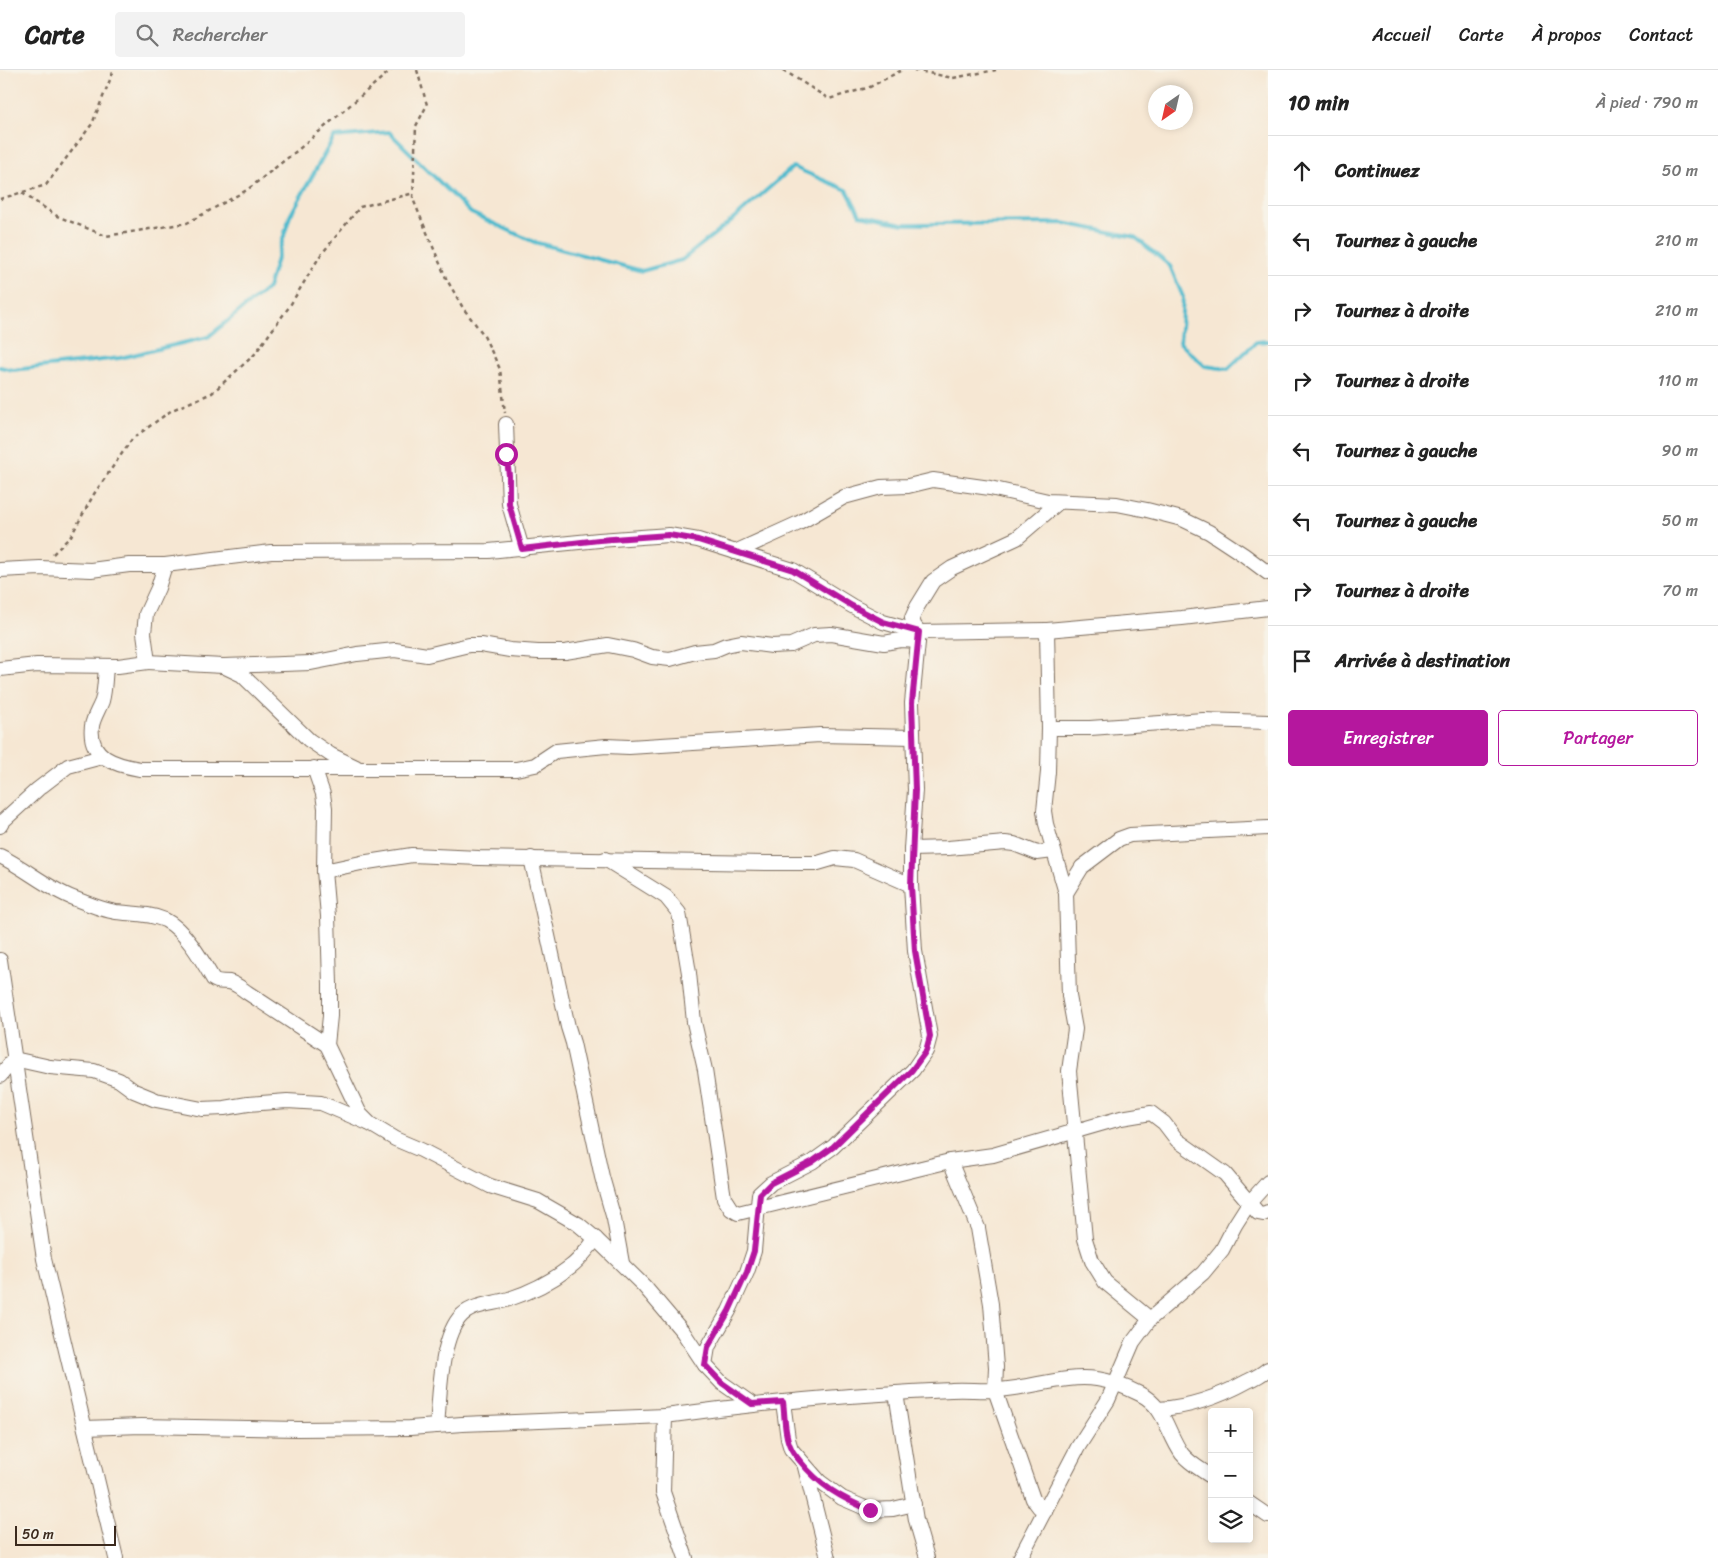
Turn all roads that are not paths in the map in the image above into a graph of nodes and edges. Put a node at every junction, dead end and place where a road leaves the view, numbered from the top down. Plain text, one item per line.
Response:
1 (506, 424) road end
2 (1059, 502) junction
3 (522, 549) junction
4 (735, 552) junction
5 (166, 566) junction
6 (0, 570) edge
7 (1268, 573) edge
8 (1268, 608) edge
9 (1047, 630) junction
10 (919, 636) junction
11 (148, 662) junction
12 (106, 666) junction
13 (223, 666) junction
14 (0, 668) edge
15 (1268, 722) edge
16 (1049, 728) junction
17 (913, 737) junction
18 (102, 757) junction
19 (314, 768) junction
20 (359, 768) junction
21 (0, 826) edge
22 (1268, 828) edge
23 (911, 850) junction
24 (1053, 851) junction
25 (0, 856) edge
26 (531, 858) junction
27 (605, 859) junction
28 (324, 871) junction
29 (911, 885) junction
30 (1066, 893) junction
31 (0, 960) edge
32 (327, 1045) junction
33 (14, 1059) junction
34 (0, 1076) edge
35 (370, 1124) junction
36 (1076, 1132) junction
37 (950, 1161) junction
38 (1268, 1182) edge
39 (1249, 1203) junction
40 (758, 1208) junction
41 (1268, 1212) edge
42 (596, 1239) junction
43 (622, 1263) junction
44 (1150, 1319) junction
45 (705, 1365) junction
46 (1268, 1370) edge
47 (1115, 1383) junction
48 (995, 1390) junction
49 (896, 1393) junction
50 (783, 1402) junction
51 (752, 1404) junction
52 (1159, 1409) junction
53 (665, 1416) junction
54 (437, 1426) junction
55 (85, 1428) junction
56 (805, 1466) junction
57 (1208, 1474) edge
58 (914, 1504) junction
59 (1253, 1506) edge
60 (1046, 1511) junction
61 (1268, 1516) edge
62 (116, 1558) edge
63 (686, 1558) edge
64 (828, 1558) edge
65 (927, 1558) edge
66 (1020, 1558) edge

1 - 3 street
2 - 4 street
2 - 7 street
2 - 10 street
3 - 4 street
3 - 5 street
4 - 10 street
5 - 6 street
5 - 11 street
8 - 9 street
9 - 10 street
9 - 16 street
10 - 13 street
10 - 17 street
11 - 12 street
11 - 13 street
12 - 14 street
12 - 18 street
13 - 20 street
15 - 16 street
16 - 24 street
17 - 20 street
17 - 23 street
18 - 19 street
18 - 21 street
19 - 20 street
19 - 28 street
22 - 30 street
23 - 24 street
23 - 29 street
24 - 30 street
25 - 32 street
26 - 27 street
26 - 28 street
26 - 43 street
27 - 29 street
27 - 40 street
28 - 32 street
29 - 40 street
30 - 36 street
31 - 33 street
32 - 35 street
33 - 34 street
33 - 35 street
33 - 55 street
35 - 42 street
36 - 37 street
36 - 39 street
36 - 44 street
37 - 40 street
37 - 48 street
38 - 39 street
39 - 41 street
39 - 44 street
40 - 45 street
42 - 43 street
42 - 54 street
43 - 45 street
44 - 47 street
45 - 51 street
46 - 52 street
47 - 48 street
47 - 52 street
47 - 60 street
48 - 49 street
48 - 60 street
49 - 50 street
49 - 58 street
50 - 51 street
50 - 56 street
51 - 53 street
52 - 57 street
53 - 54 street
53 - 63 street
54 - 55 street
55 - 62 street
56 - 58 street
56 - 64 street
58 - 65 street
59 - 61 street
60 - 66 street

